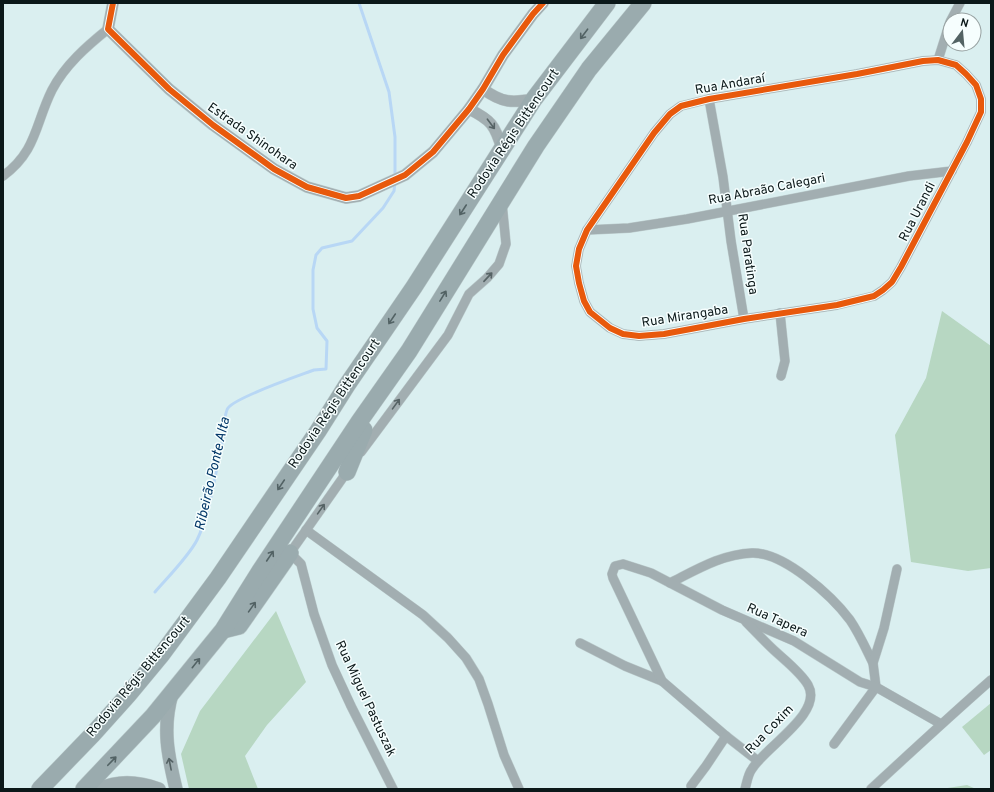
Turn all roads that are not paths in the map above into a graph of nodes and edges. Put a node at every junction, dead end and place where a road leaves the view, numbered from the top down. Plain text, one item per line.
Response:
1 (113, 3) edge
2 (543, 3) edge
3 (607, 3) edge
4 (643, 3) edge
5 (960, 3) edge
6 (955, 12) edge
7 (108, 29) junction
8 (942, 47) edge
9 (938, 60) junction
10 (483, 89) junction
11 (534, 99) junction
12 (709, 99) junction
13 (469, 109) junction
14 (502, 149) junction
15 (952, 171) junction
16 (3, 176) edge
17 (502, 200) junction
18 (728, 211) junction
19 (587, 230) junction
20 (780, 313) junction
21 (744, 318) junction
22 (409, 351) junction
23 (781, 376) dead end
24 (347, 472) junction
25 (306, 530) junction
26 (290, 553) junction
27 (897, 569) dead end
28 (670, 583) junction
29 (744, 620) junction
30 (223, 630) junction
31 (580, 643) dead end
32 (873, 663) junction
33 (991, 680) edge
34 (662, 681) junction
35 (876, 687) junction
36 (172, 693) junction
37 (941, 724) junction
38 (726, 736) junction
39 (834, 744) dead end
40 (758, 761) junction
41 (691, 786) dead end
42 (40, 789) edge
43 (84, 789) edge
44 (99, 789) edge
45 (159, 789) edge
46 (176, 789) edge
47 (394, 789) edge
48 (519, 789) edge
49 (745, 789) edge
50 (871, 789) edge

1 - 7 street
2 - 10 street, Estrada Shinohara
3 -> 11 highway, Rodovia Régis Bittencourt
4 - 17 highway, Rodovia Régis Bittencourt
5 - 6 street
7 - 13 street, Estrada Shinohara
7 - 16 street
8 - 9 street
9 - 12 street, Rua Andaraí
9 - 15 street, Rua Urandi
10 - 11 street
10 - 13 street, Estrada Shinohara
11 - 14 highway, Rodovia Régis Bittencourt
12 - 18 street, Rua Paratinga
12 - 19 street, Rua Andaraí
13 -> 14 street
14 -> 42 highway, Rodovia Régis Bittencourt
15 - 18 street, Rua Abraão Calegari
15 - 20 street, Rua Urandi
22 -> 17 highway, Rodovia Régis Bittencourt
24 -> 17 street
18 - 19 street, Rua Abraão Calegari
18 - 21 street, Rua Paratinga
19 - 21 street, Rua Mirangaba
20 - 21 street, Rua Mirangaba
20 - 23 street
22 - 24 highway
30 -> 22 highway, Rodovia Régis Bittencourt
25 -> 24 street
25 - 26 street
25 - 48 street
30 -> 26 highway
26 - 47 street, Rua Miguel Pastuszak
27 - 32 street
28 - 29 street, Rua Tapera
28 - 32 street
28 - 34 street, Rua Tapera
29 - 35 street, Rua Tapera
29 - 40 street, Rua Coxim
36 -> 30 highway, Rodovia Régis Bittencourt
31 - 34 street
32 - 35 street
33 - 37 street
34 - 38 street
35 - 37 street, Rua Tapera
35 - 39 street
43 -> 36 highway, Rodovia Régis Bittencourt
46 -> 36 main road
37 - 50 street
38 - 40 street
38 - 41 street
40 - 49 street, Rua Coxim
44 - 45 main road

